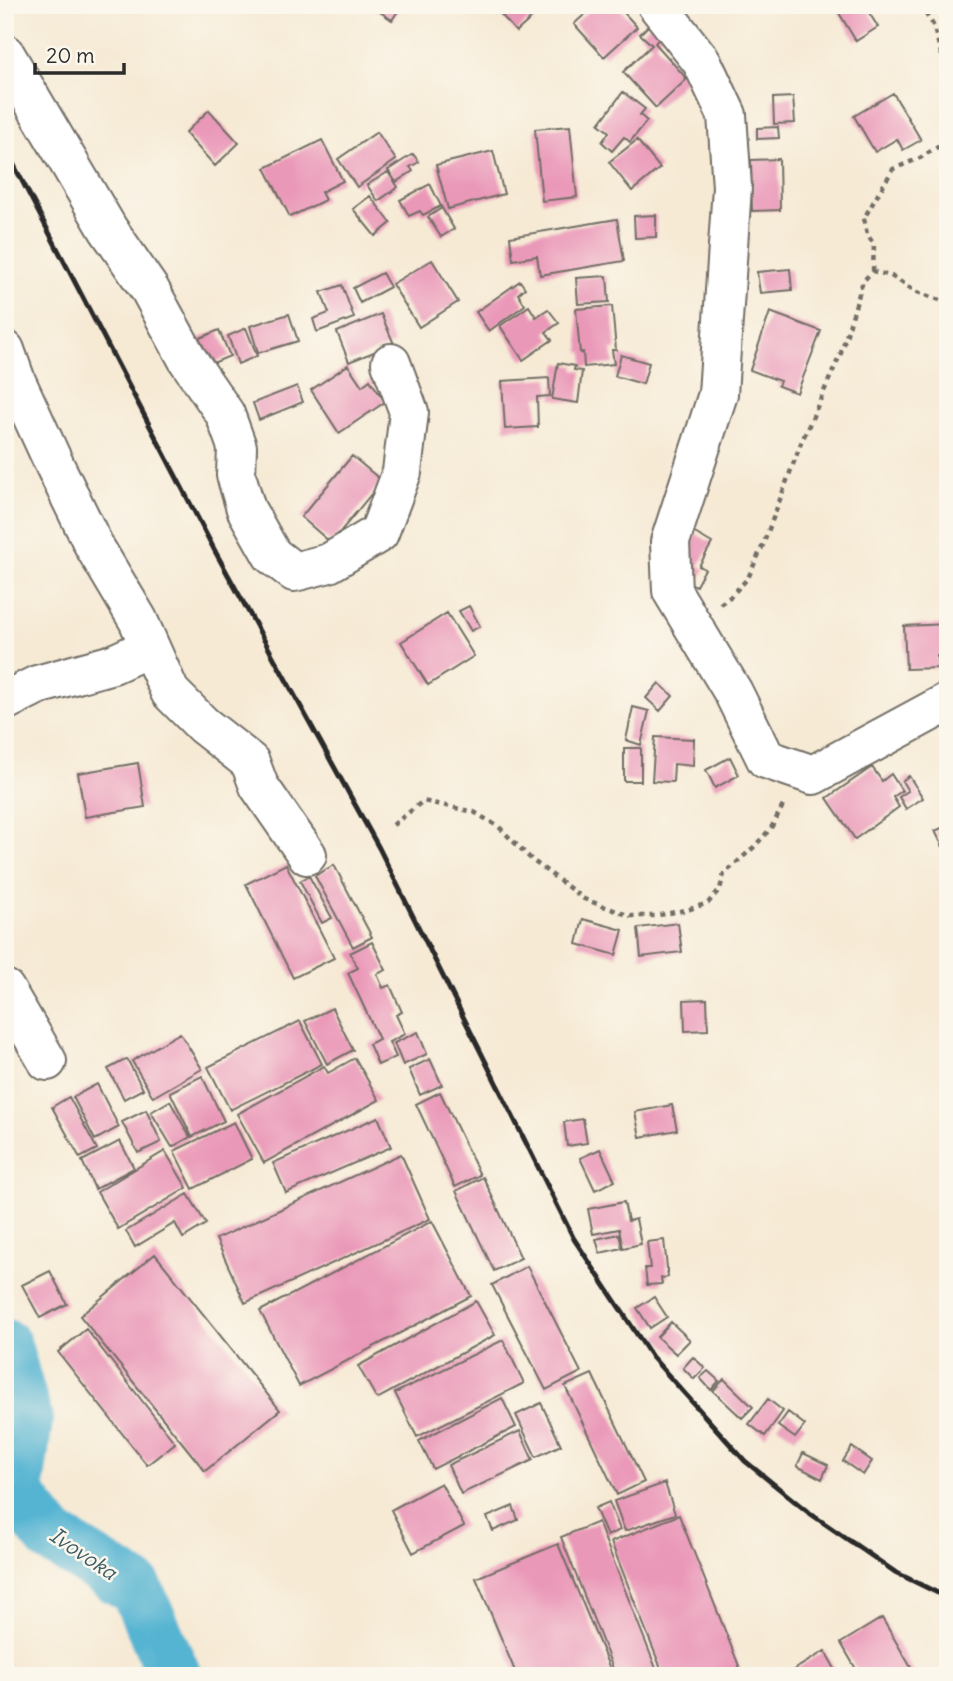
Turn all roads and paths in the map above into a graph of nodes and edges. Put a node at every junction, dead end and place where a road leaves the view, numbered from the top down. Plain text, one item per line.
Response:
1 (657, 5) edge
2 (688, 5) edge
3 (920, 5) edge
4 (5, 54) edge
5 (702, 62) junction
6 (948, 77) edge
7 (948, 133) edge
8 (873, 271) junction
9 (948, 303) edge
10 (5, 350) edge
11 (391, 363) dead end
12 (692, 622) junction
13 (150, 647) junction
14 (5, 701) edge
15 (948, 702) edge
16 (806, 773) junction
17 (393, 825) dead end
18 (307, 855) dead end
19 (5, 989) edge
20 (47, 1062) dead end

1 - 5 street
2 - 5 street
3 - 6 path
4 - 11 street
5 - 12 street
7 - 8 path
8 - 9 path
8 - 12 path
10 - 13 street
12 - 16 street
13 - 14 street
13 - 18 street
15 - 16 street
16 - 17 path
19 - 20 street

